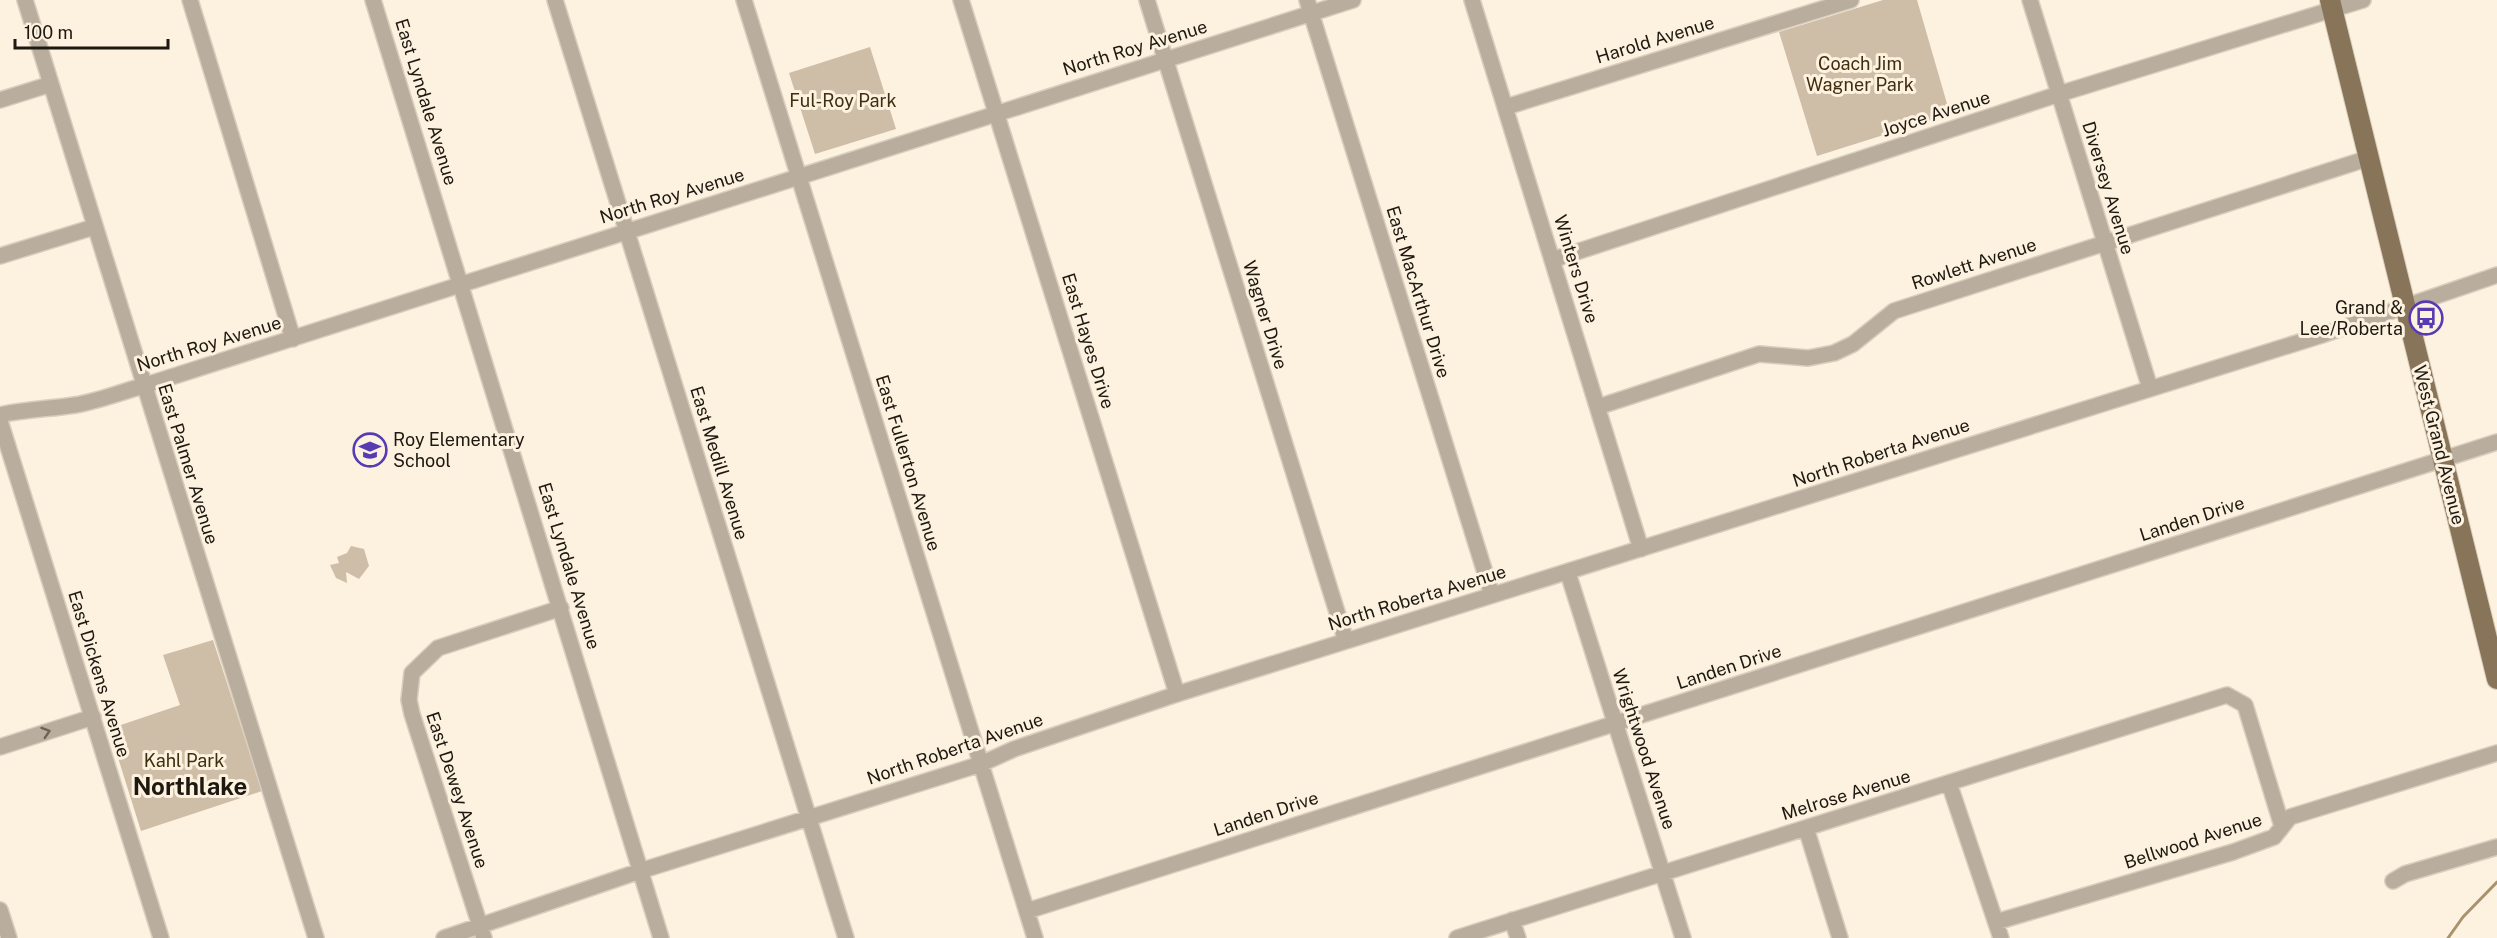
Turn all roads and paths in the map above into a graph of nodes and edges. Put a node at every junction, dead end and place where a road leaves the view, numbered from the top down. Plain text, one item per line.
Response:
1 (25, 0) edge
2 (190, 0) edge
3 (374, 0) edge
4 (555, 0) edge
5 (744, 0) edge
6 (961, 0) edge
7 (1147, 0) edge
8 (1353, 0) edge
9 (1472, 0) edge
10 (1851, 0) edge
11 (2030, 0) edge
12 (2363, 0) edge
13 (2331, 5) edge
14 (1309, 7) edge
15 (1166, 59) junction
16 (51, 84) junction
17 (2059, 94) junction
18 (0, 100) edge
19 (1506, 107) junction
20 (996, 112) junction
21 (2369, 158) junction
22 (799, 177) junction
23 (94, 227) junction
24 (627, 231) junction
25 (2104, 241) junction
26 (0, 256) edge
27 (1552, 260) junction
28 (2497, 275) edge
29 (462, 283) junction
30 (2405, 305) junction
31 (293, 339) junction
32 (143, 386) junction
33 (2150, 388) junction
34 (1598, 407) junction
35 (0, 415) edge
36 (0, 421) edge
37 (2497, 442) edge
38 (2443, 459) junction
39 (1641, 549) junction
40 (1568, 573) junction
41 (1492, 595) junction
42 (561, 608) junction
43 (1346, 641) junction
44 (2497, 679) edge
45 (1177, 694) junction
46 (93, 717) junction
47 (1616, 723) junction
48 (0, 747) edge
49 (2497, 753) edge
50 (981, 764) junction
51 (1949, 783) junction
52 (809, 819) junction
53 (2282, 826) junction
54 (1806, 828) junction
55 (2497, 847) edge
56 (640, 871) junction
57 (1663, 873) junction
58 (2393, 881) dead end
59 (0, 910) edge
60 (1027, 911) junction
61 (1512, 920) junction
62 (1996, 922) junction
63 (482, 932) edge
64 (9, 938) edge
65 (161, 938) edge
66 (316, 938) edge
67 (444, 938) edge
68 (662, 938) edge
69 (846, 938) edge
70 (1035, 938) edge
71 (1457, 938) edge
72 (1518, 938) edge
73 (1683, 938) edge
74 (1839, 938) edge
75 (2001, 938) edge

1 - 16 street, East Palmer Avenue
2 - 31 street
3 - 29 street, East Lyndale Avenue
4 - 24 street, East Medill Avenue
5 - 22 street, East Fullerton Avenue
6 - 20 street, East Hayes Drive
7 - 15 street, Wagner Drive
8 - 14 street, North Roy Avenue
9 - 19 street, Winters Drive
10 - 19 street, Harold Avenue
11 - 17 street, Diversey Avenue
12 - 13 street, Joyce Avenue
13 - 17 street, Joyce Avenue
13 - 21 main road, West Grand Avenue
14 - 15 street, North Roy Avenue
14 - 41 street, East MacArthur Drive
15 - 20 street, North Roy Avenue
15 - 43 street, Wagner Drive
16 - 18 street
16 - 23 street, East Palmer Avenue
17 - 25 street, Diversey Avenue
17 - 27 street, Joyce Avenue
19 - 27 street, Winters Drive
20 - 22 street, North Roy Avenue
20 - 45 street, East Hayes Drive
21 - 25 street, Rowlett Avenue
21 - 30 main road, West Grand Avenue
22 - 24 street, North Roy Avenue
22 - 50 street, East Fullerton Avenue
23 - 26 street
23 - 32 street, East Palmer Avenue
24 - 29 street, North Roy Avenue
24 - 52 street, East Medill Avenue
25 - 33 street, Diversey Avenue
25 - 34 street, Rowlett Avenue
27 - 34 street, Winters Drive
28 - 30 street, North Roberta Avenue
29 - 31 street, North Roy Avenue
29 - 42 street, East Lyndale Avenue
30 - 33 street, North Roberta Avenue
30 - 38 main road, West Grand Avenue
31 - 32 street, North Roy Avenue
32 - 35 street, North Roy Avenue
32 - 66 street, East Palmer Avenue
33 - 39 street, North Roberta Avenue
34 - 39 street, Winters Drive
36 - 46 street, East Dickens Avenue
37 - 38 street, Landen Drive
38 - 44 main road, West Grand Avenue
38 - 47 street, Landen Drive
39 - 40 street, North Roberta Avenue
40 - 41 street, North Roberta Avenue
40 - 47 street, Wrightwood Avenue
41 - 43 street, North Roberta Avenue
42 - 56 street, East Lyndale Avenue
42 - 63 street, East Dewey Avenue
43 - 45 street, North Roberta Avenue
45 - 50 street, North Roberta Avenue
48 -> 46 street
46 - 65 street, East Dickens Avenue
47 - 57 street, Wrightwood Avenue
47 - 60 street, Landen Drive
49 - 53 street, Bellwood Avenue
50 - 52 street, North Roberta Avenue
50 - 60 street, East Fullerton Avenue
51 - 53 street, Melrose Avenue
51 - 54 street, Melrose Avenue
51 - 62 street
52 - 56 street, North Roberta Avenue
52 - 69 street, East Medill Avenue
53 - 62 street, Bellwood Avenue
54 - 57 street, Melrose Avenue
54 - 74 street
55 - 58 street
56 - 63 street, North Roberta Avenue
56 - 68 street, East Lyndale Avenue
57 - 61 street, Melrose Avenue
57 - 73 street, Wrightwood Avenue
59 - 64 street
60 - 70 street, East Fullerton Avenue
61 - 71 street, Melrose Avenue
61 - 72 street
62 - 75 street
63 - 67 street, North Roberta Avenue

